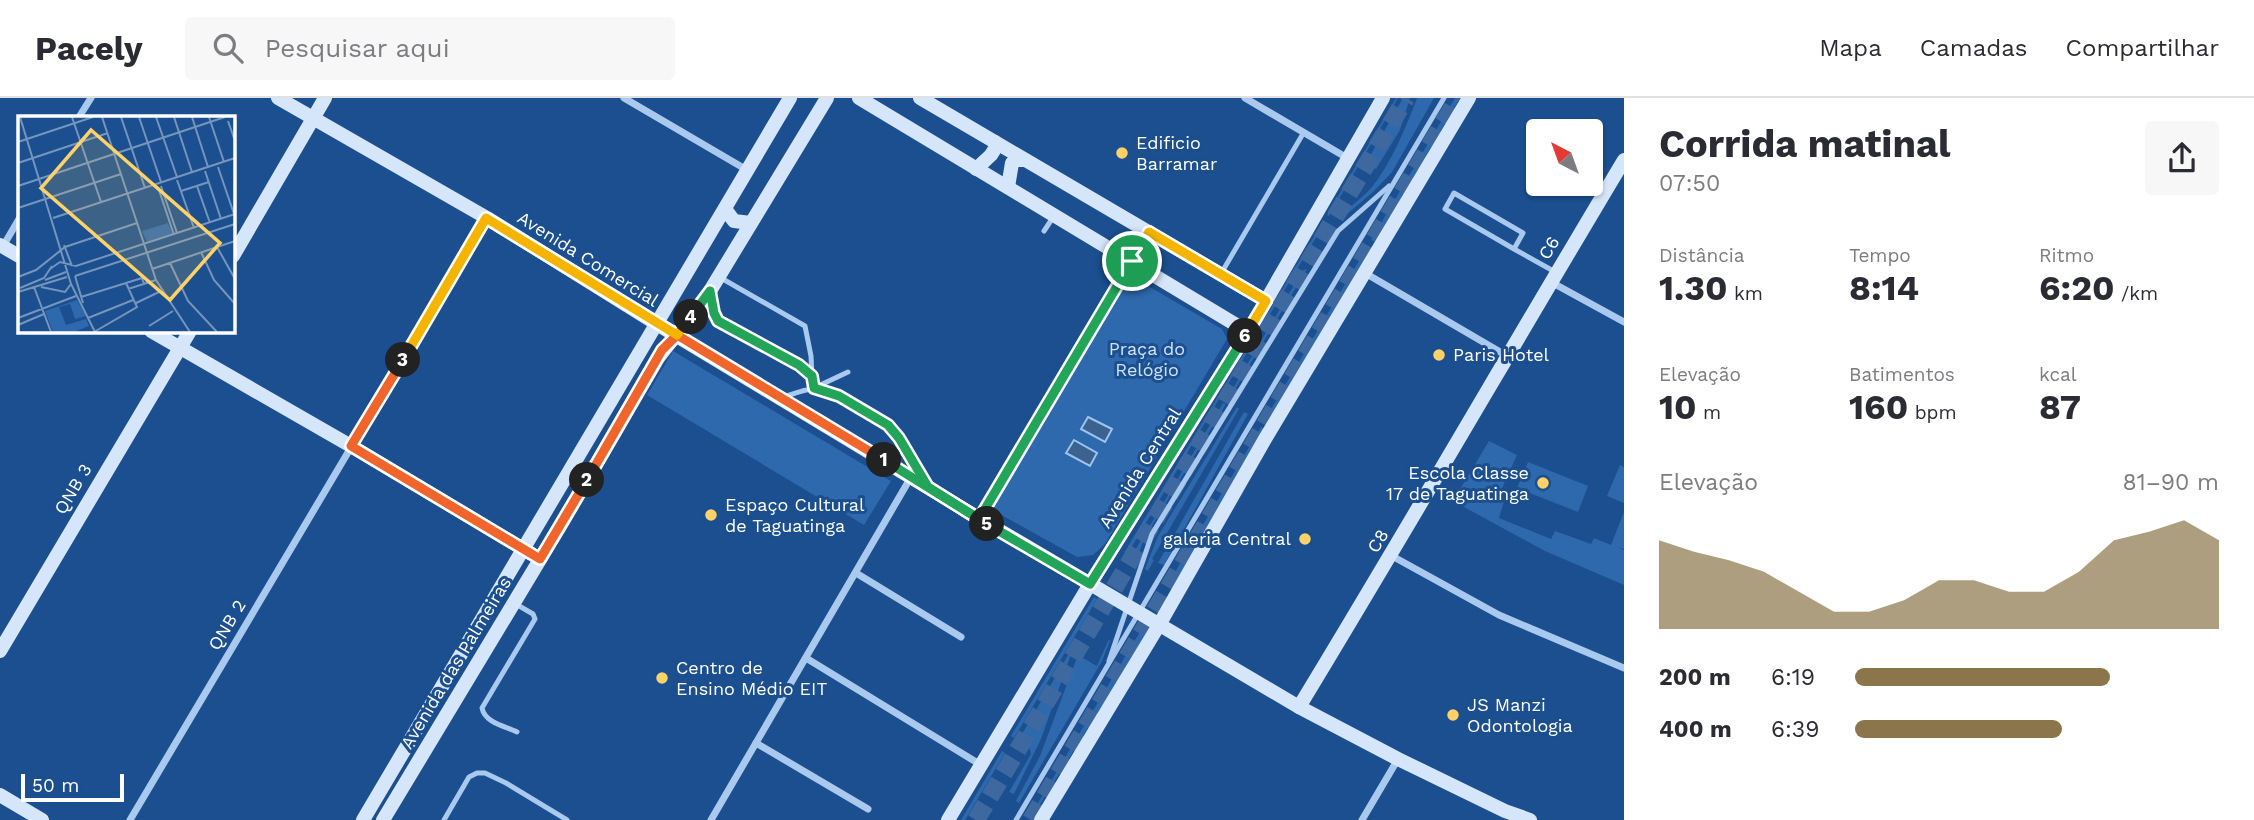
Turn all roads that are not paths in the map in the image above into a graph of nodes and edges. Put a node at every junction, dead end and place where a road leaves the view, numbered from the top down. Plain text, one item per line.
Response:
1 (91, 98) edge
2 (278, 98) edge
3 (325, 98) edge
4 (624, 98) edge
5 (790, 98) edge
6 (827, 98) edge
7 (859, 98) edge
8 (920, 98) edge
9 (1245, 98) edge
10 (1383, 98) edge
11 (1444, 98) edge
12 (1469, 98) edge
13 (80, 116) edge
14 (312, 119) junction
15 (1304, 132) junction
16 (995, 142) junction
17 (1349, 159) junction
18 (1025, 160) junction
19 (1624, 160) edge
20 (976, 169) junction
21 (747, 170) junction
22 (1394, 182) junction
23 (1008, 187) junction
24 (725, 209) junction
25 (1054, 215) junction
26 (486, 218) junction
27 (18, 221) edge
28 (751, 223) junction
29 (1044, 231) dead end
30 (1149, 232) junction
31 (1, 248) edge
32 (1514, 249) junction
33 (234, 254) edge
34 (18, 256) edge
35 (1132, 261) junction
36 (1365, 273) junction
37 (1221, 274) junction
38 (718, 277) junction
39 (1554, 278) junction
40 (710, 291) junction
41 (1266, 301) junction
42 (1624, 323) edge
43 (657, 324) junction
44 (153, 332) edge
45 (189, 332) edge
46 (1248, 332) junction
47 (677, 335) junction
48 (180, 347) junction
49 (1507, 356) junction
50 (849, 372) dead end
51 (812, 376) junction
52 (814, 388) junction
53 (781, 398) junction
54 (351, 446) junction
55 (911, 477) junction
56 (928, 487) junction
57 (979, 519) junction
58 (523, 550) junction
59 (1392, 556) junction
60 (540, 559) junction
61 (856, 573) junction
62 (1096, 587) junction
63 (514, 603) junction
64 (1144, 616) junction
65 (961, 637) dead end
66 (0, 651) edge
67 (806, 658) junction
68 (1624, 668) edge
69 (1105, 672) junction
70 (1299, 707) junction
71 (517, 732) dead end
72 (756, 743) junction
73 (1398, 759) junction
74 (981, 765) junction
75 (393, 773) junction
76 (408, 782) junction
77 (0, 795) edge
78 (868, 809) dead end
79 (1503, 816) edge
80 (42, 820) edge
81 (130, 820) edge
82 (363, 820) edge
83 (383, 820) edge
84 (444, 820) edge
85 (567, 820) edge
86 (711, 820) edge
87 (948, 820) edge
88 (1016, 820) edge
89 (1041, 820) edge
90 (1362, 820) edge
91 (1530, 820) edge

1 - 13 street
2 - 14 main road, Avenida Comercial
3 - 14 main road
4 - 21 street
5 - 21 main road, Avenida das Palmeiras
6 - 28 main road, Avenida das Palmeiras
7 - 20 main road
8 - 16 main road
9 - 15 street
10 - 17 main road, Avenida Central
11 - 22 lane
12 - 36 main road
14 - 26 main road, Avenida Comercial
14 - 33 main road
15 - 17 street
15 - 37 lane
16 - 18 main road
16 - 20 main road
17 - 41 main road, Avenida Central
18 - 23 main road
18 - 30 main road
19 - 39 main road, C6
20 - 23 main road
21 - 24 main road, Avenida das Palmeiras
22 - 64 lane
22 - 64 lane
23 - 25 main road
24 - 28 main road
24 - 43 main road, Avenida das Palmeiras
25 - 29 lane
25 - 35 main road
26 - 43 main road, Avenida Comercial
26 - 54 street, QNB 2
27 - 31 street
28 - 38 main road, Avenida das Palmeiras
30 - 35 main road
30 - 37 main road
31 - 34 main road
32 - 32 lane
32 - 39 lane
35 - 46 main road
35 - 57 lane
36 - 49 street
36 - 64 main road
37 - 41 main road
38 - 40 main road, Avenida das Palmeiras
38 - 51 lane
39 - 42 street
39 - 49 main road, C6
40 - 47 main road, Avenida das Palmeiras
40 - 51 lane
41 - 46 main road, Avenida Central
43 - 47 main road, Avenida Comercial
43 - 58 main road, Avenida das Palmeiras
44 - 48 main road
45 - 48 main road, QNB 3
46 - 62 main road, Avenida Central
47 - 53 main road, Avenida Comercial
47 - 60 main road, Avenida das Palmeiras
48 - 54 main road
48 - 66 main road, QNB 3
49 - 59 main road, C8
50 - 52 lane
51 - 52 lane
52 - 53 lane
52 - 56 lane
53 - 55 main road, Avenida Comercial
54 - 58 main road
54 - 81 street, QNB 2
55 - 56 main road, Avenida Comercial
55 - 61 street
56 - 57 main road, Avenida Comercial
57 - 62 main road, Avenida Comercial
58 - 60 main road
58 - 75 main road, Avenida das Palmeiras
59 - 68 street
59 - 70 main road, C8
60 - 63 main road, Avenida das Palmeiras
61 - 65 street
61 - 67 street
62 - 64 main road
62 - 74 main road, Avenida Central
63 - 71 lane
63 - 76 main road, Avenida das Palmeiras
64 - 69 lane
64 - 69 lane
64 - 70 main road
64 - 89 main road
67 - 72 street
67 - 74 street
69 - 88 lane
70 - 73 main road
72 - 78 street
72 - 86 street
73 - 79 main road
73 - 90 street
74 - 87 main road, Avenida Central
75 - 76 main road
75 - 82 main road, Avenida das Palmeiras
76 - 83 main road, Avenida das Palmeiras
77 - 80 main road
79 - 91 main road
84 - 85 lane

